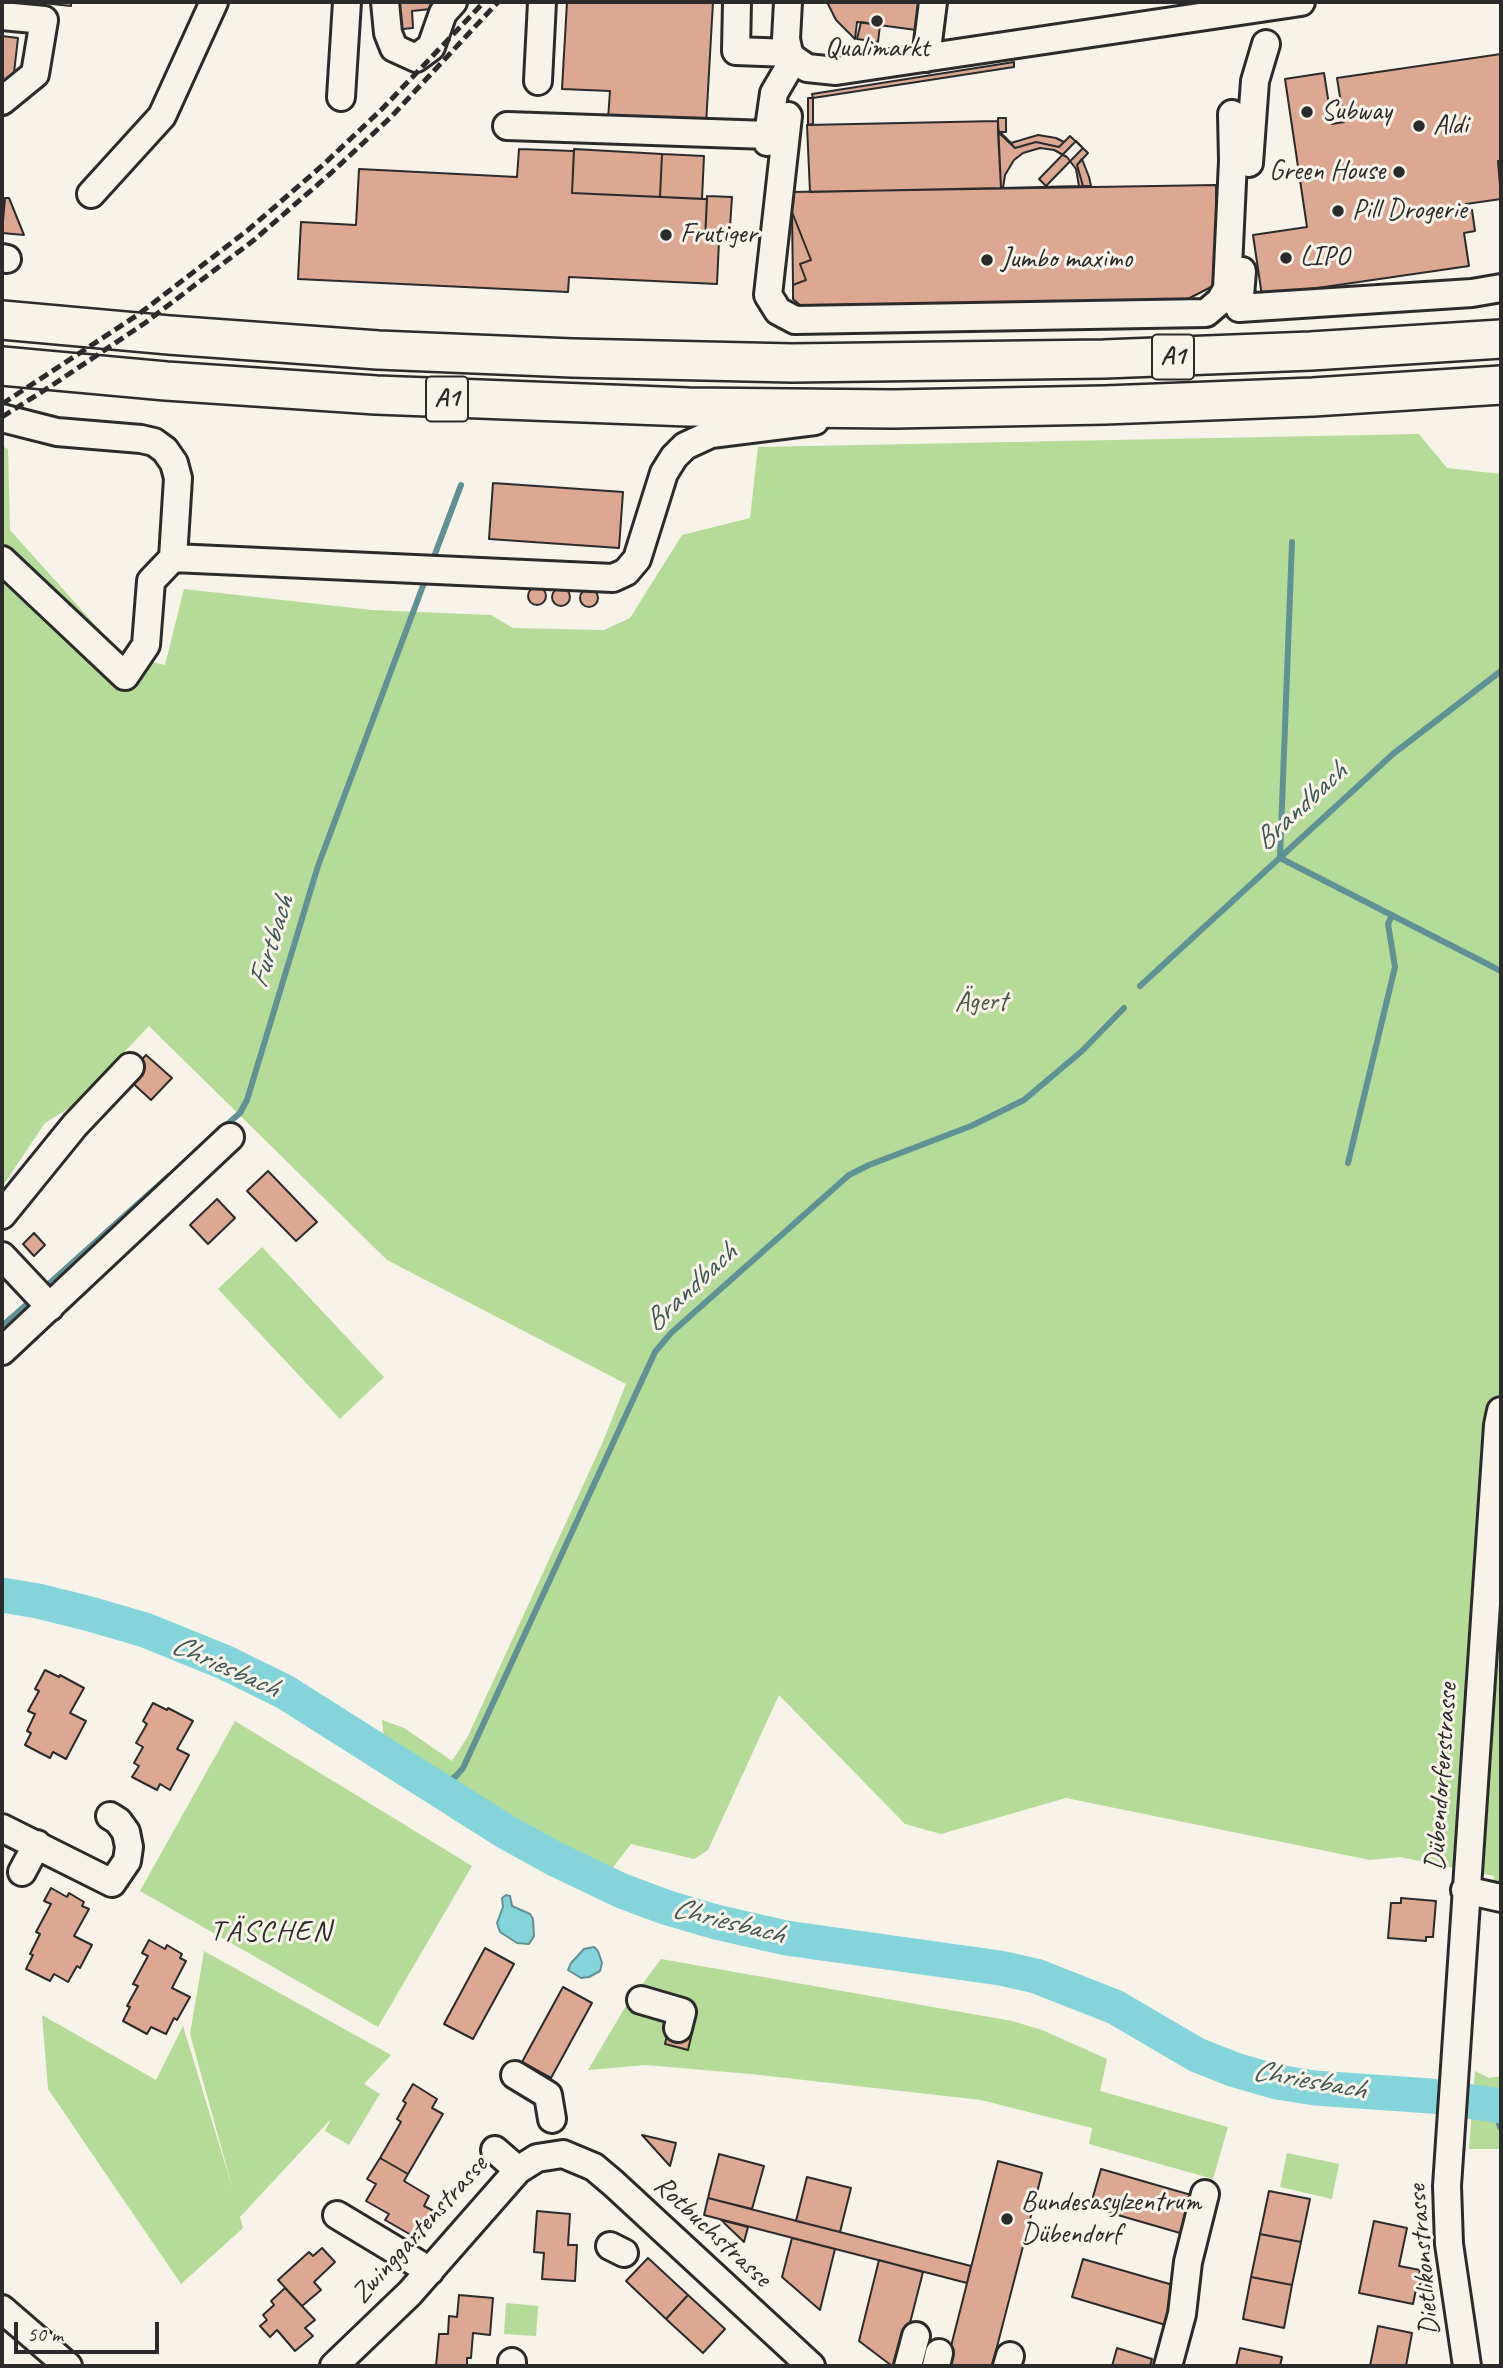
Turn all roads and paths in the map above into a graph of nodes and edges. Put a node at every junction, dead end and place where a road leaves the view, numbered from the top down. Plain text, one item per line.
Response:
1 (214, 2) edge
2 (347, 2) edge
3 (385, 2) edge
4 (453, 2) edge
5 (542, 2) edge
6 (737, 2) edge
7 (788, 2) edge
8 (933, 2) edge
9 (1301, 2) edge
10 (2, 16) edge
11 (1266, 44) dead end
12 (791, 56) junction
13 (926, 58) junction
14 (538, 81) dead end
15 (341, 97) dead end
16 (2, 101) edge
17 (1232, 114) dead end
18 (788, 116) dead end
19 (507, 127) dead end
20 (768, 135) junction
21 (91, 194) dead end
22 (761, 195) dead end
23 (1501, 288) edge
24 (1206, 313) junction
25 (2, 320) edge
26 (1501, 339) edge
27 (1184, 356) junction
28 (2, 366) edge
29 (1501, 385) edge
30 (894, 409) junction
31 (2, 418) edge
32 (173, 558) junction
33 (2, 560) edge
34 (130, 1067) dead end
35 (230, 1137) dead end
36 (2, 1215) edge
37 (27, 1278) edge
38 (2, 1351) edge
39 (1501, 1411) edge
40 (110, 1816) dead end
41 (2, 1828) edge
42 (37, 1844) junction
43 (22, 1872) dead end
44 (1465, 1890) junction
45 (1501, 1898) edge
46 (641, 2000) dead end
47 (678, 2028) dead end
48 (515, 2075) dead end
49 (552, 2119) dead end
50 (1450, 2142) joint
51 (495, 2150) dead end
52 (563, 2154) joint
53 (518, 2170) junction
54 (1205, 2194) dead end
55 (334, 2219) dead end
56 (426, 2275) junction
57 (2, 2309) edge
58 (68, 2366) edge
59 (334, 2366) edge
60 (811, 2366) edge
61 (1168, 2366) edge
62 (1466, 2366) edge

1 - 21 street
2 - 15 street
3 - 4 street
5 - 14 street
6 - 12 street
7 - 12 street
8 - 13 street
9 - 13 street
10 - 16 street
11 - 23 street
12 - 13 street
12 - 20 street
17 - 24 street
18 - 24 street
19 - 20 street
20 - 22 street
24 - 27 street
25 - 27 highway, A1
26 - 27 highway, A1
28 - 30 highway, A1
29 - 30 highway, A1
30 - 32 street
31 - 32 street
32 - 33 street
34 - 36 street
35 - 37 street
37 - 38 street
39 - 44 street, Dübendorferstrasse
40 - 42 street
41 - 42 street
42 - 43 street
44 - 45 street
44 - 50 street, Dübendorferstrasse
46 - 47 street
48 - 49 street
50 - 62 street, Dietlikonstrasse
51 - 53 street
52 - 53 street, Zwinggartenstrasse
52 - 60 street, Rotbuchstrasse
53 - 56 street, Zwinggartenstrasse
54 - 61 street
55 - 56 street
56 - 59 street, Zwinggartenstrasse
57 - 58 street

